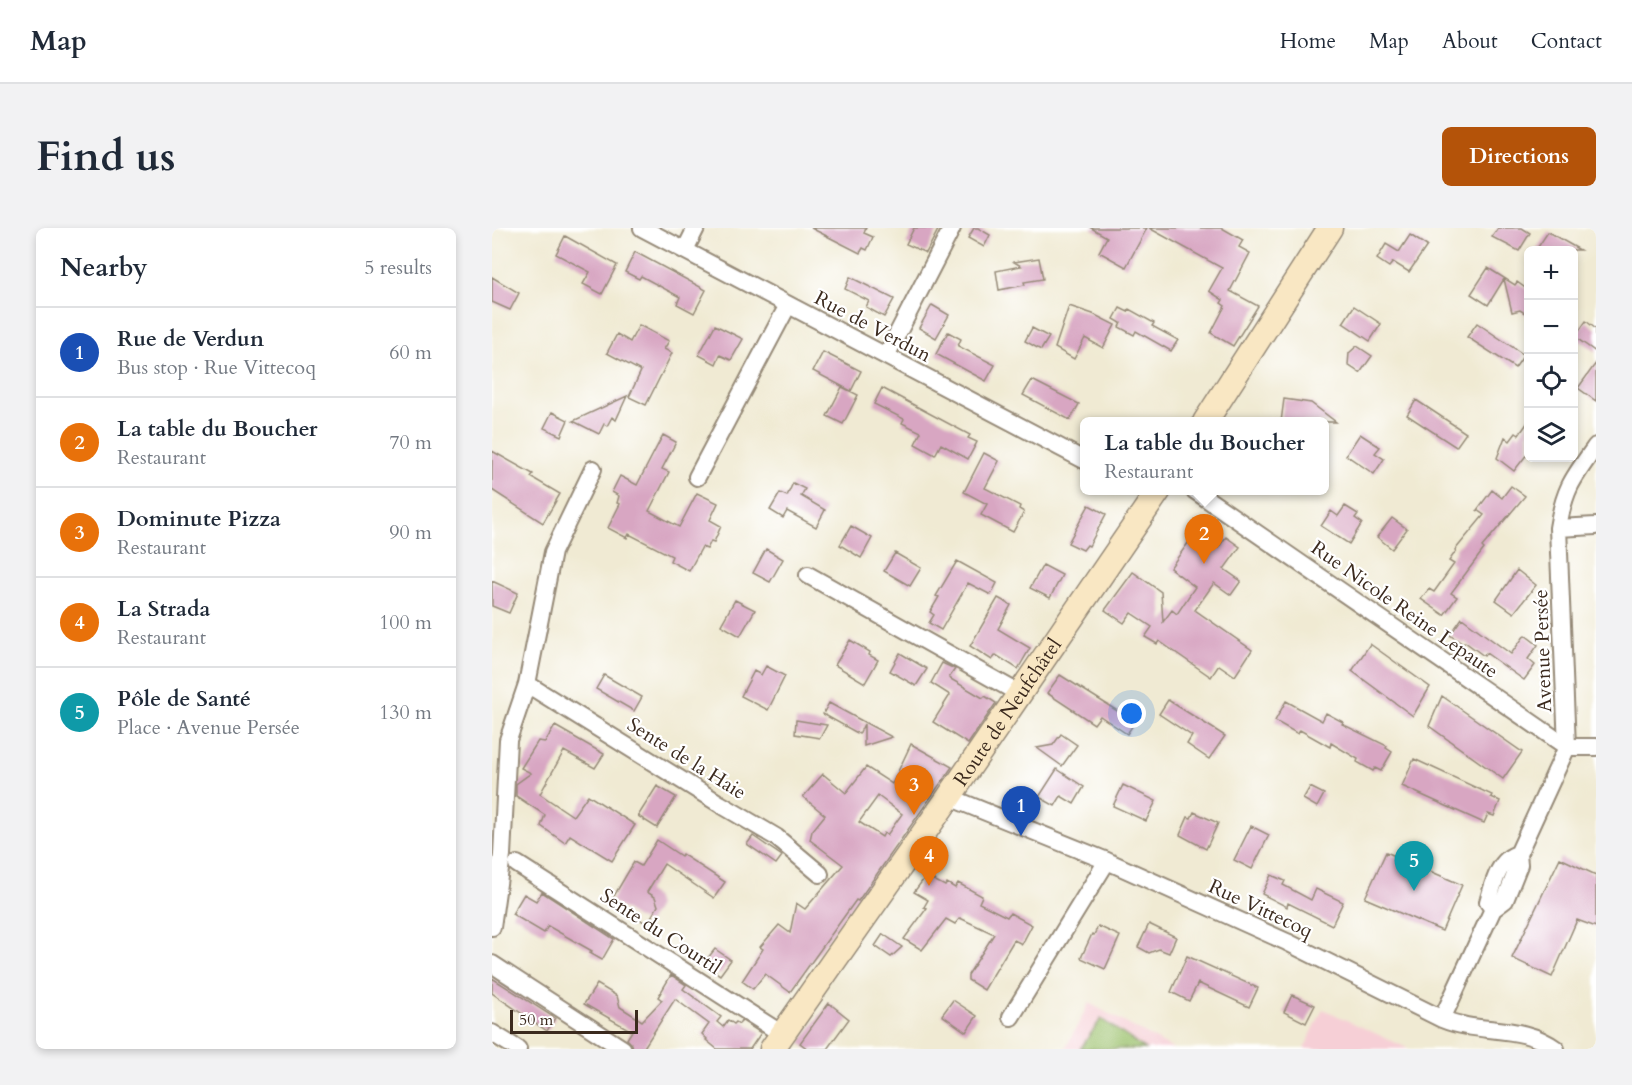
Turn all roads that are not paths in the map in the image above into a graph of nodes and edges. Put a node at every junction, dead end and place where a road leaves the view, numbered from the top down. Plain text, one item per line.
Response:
1 (642, 228) edge
2 (696, 228) edge
3 (952, 228) edge
4 (1330, 228) edge
5 (685, 250) junction
6 (788, 305) junction
7 (886, 356) junction
8 (1208, 417) edge
9 (1596, 446) edge
10 (1080, 458) edge
11 (593, 469) dead end
12 (697, 477) dead end
13 (1150, 495) edge
14 (1201, 495) edge
15 (1596, 526) edge
16 (1558, 528) junction
17 (808, 575) dead end
18 (527, 684) junction
19 (1020, 693) junction
20 (1567, 747) junction
21 (1596, 747) edge
22 (949, 797) junction
23 (1107, 861) junction
24 (517, 864) dead end
25 (820, 874) dead end
26 (492, 927) edge
27 (492, 964) edge
28 (1011, 1017) dead end
29 (1442, 1019) junction
30 (492, 1033) edge
31 (777, 1041) edge
32 (518, 1049) edge
33 (622, 1049) edge
34 (1556, 1049) edge

1 - 5 street, Rue de Verdun
2 - 5 street
3 - 7 street
4 - 8 main road
5 - 6 street, Rue de Verdun
6 - 7 street, Rue de Verdun
6 - 12 street
7 - 10 street, Rue de Verdun
9 - 16 street, Avenue Persée
11 - 18 street
13 - 19 main road, Route de Neufchâtel
14 - 20 street, Rue Nicole Reine Lepaute
15 - 16 street
16 - 20 street, Avenue Persée
17 - 19 street
18 - 25 street, Sente de la Haie
18 - 26 street
19 - 22 main road, Route de Neufchâtel
20 - 21 street
20 - 29 street, Avenue Persée
22 - 23 street, Rue Vittecoq
22 - 31 main road, Route de Neufchâtel
23 - 28 street
23 - 29 street, Rue Vittecoq
24 - 31 street, Sente du Courtil
27 - 33 street
29 - 34 street, Rue Vittecoq
30 - 32 street

